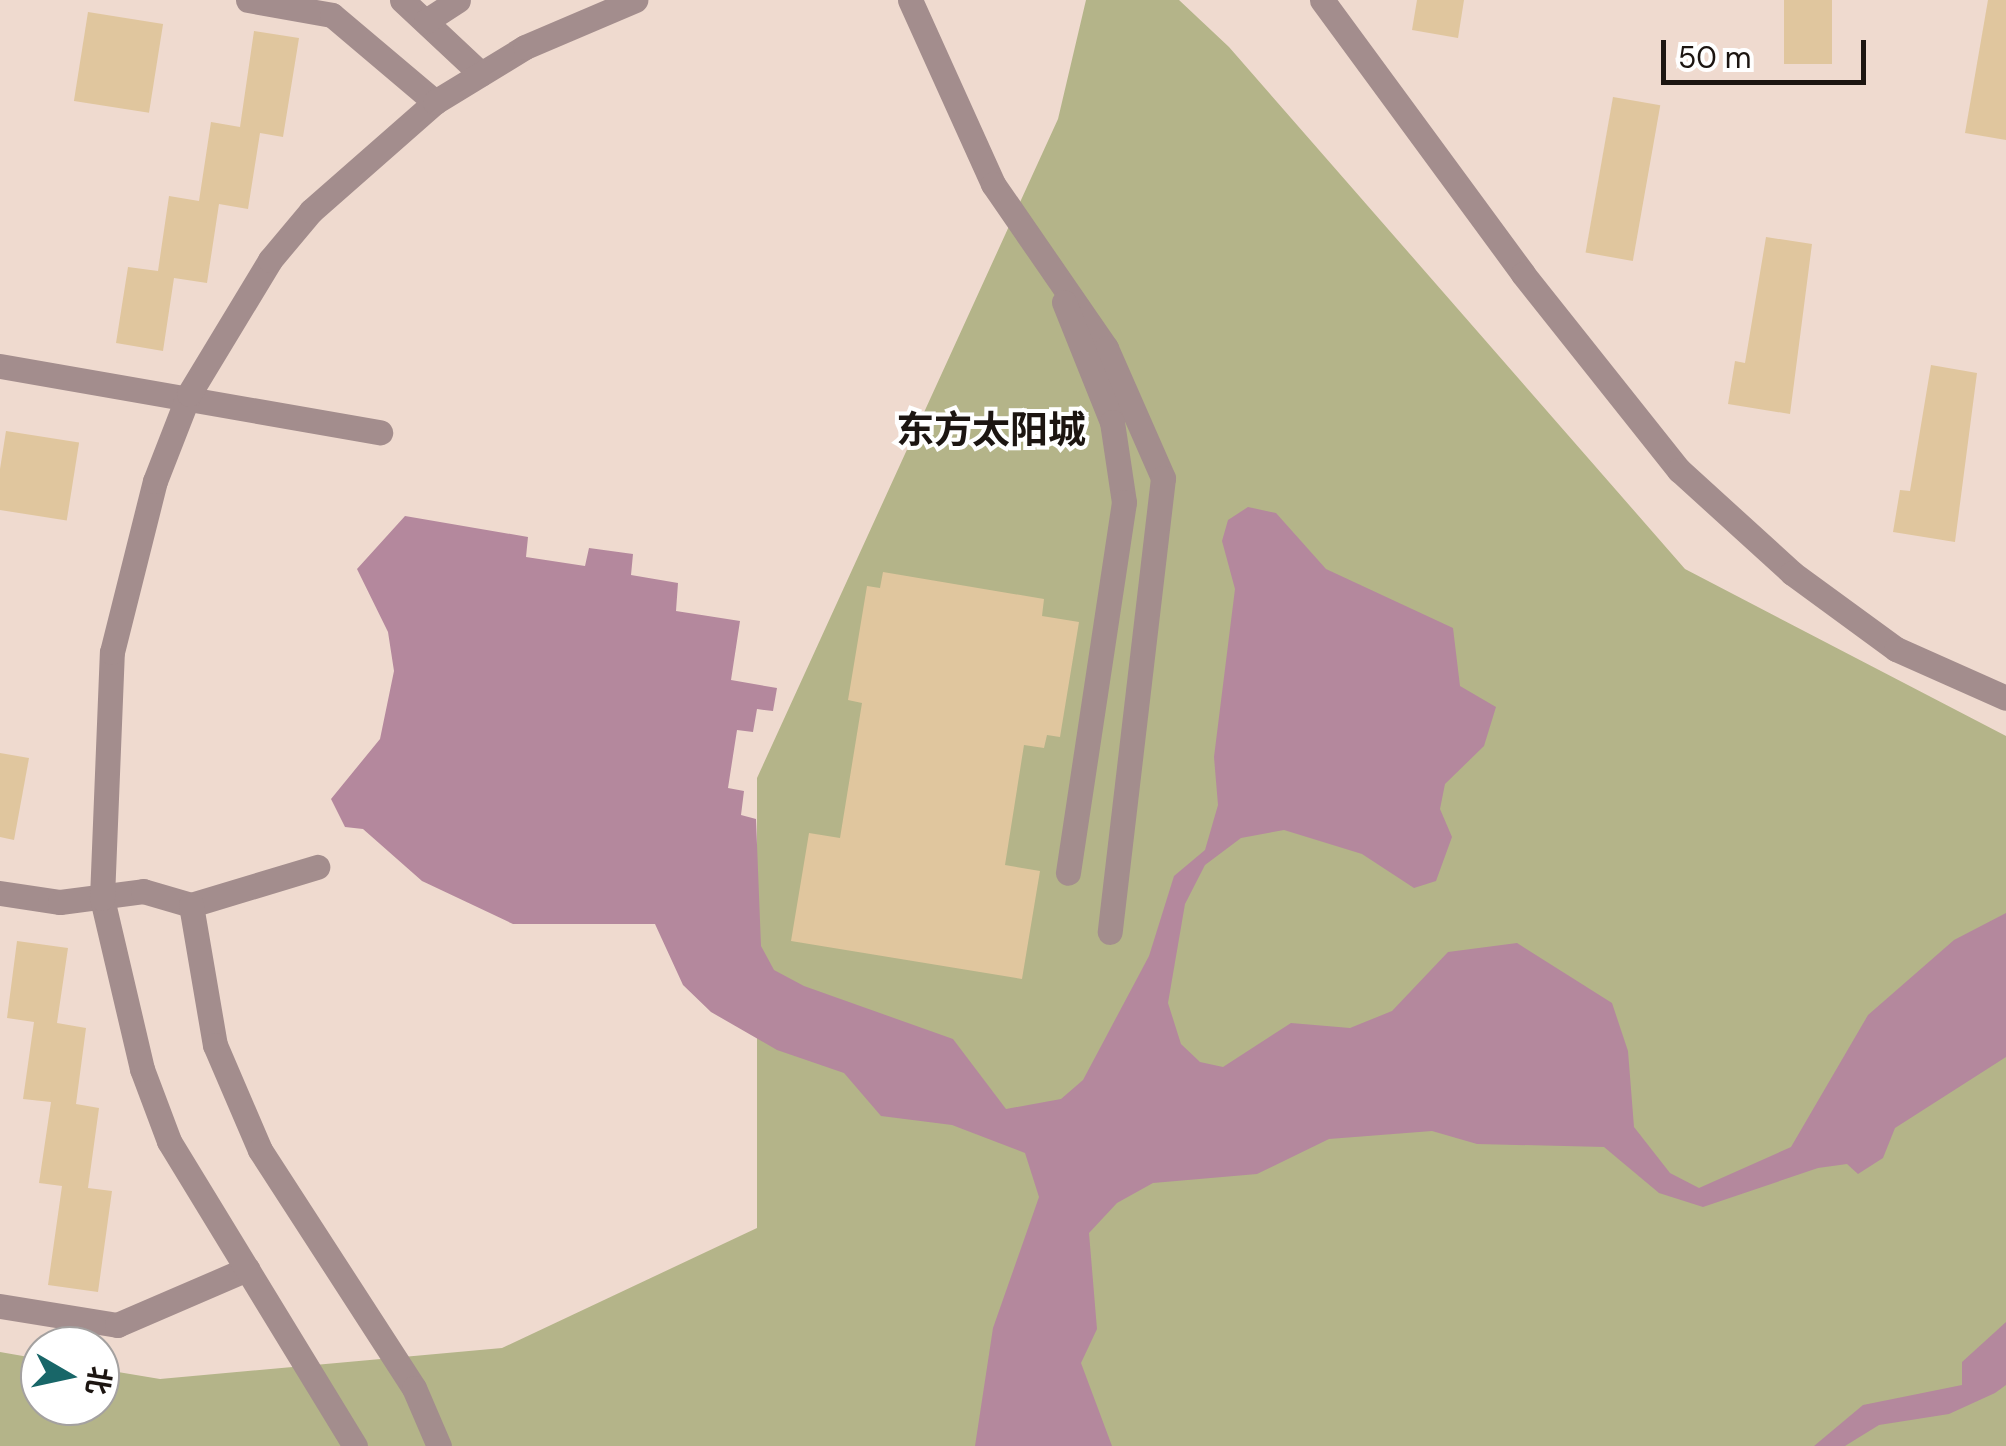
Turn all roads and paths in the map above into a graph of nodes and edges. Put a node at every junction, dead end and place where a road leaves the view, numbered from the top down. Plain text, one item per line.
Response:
1 (248, 0) edge
2 (402, 0) edge
3 (458, 0) edge
4 (635, 0) edge
5 (910, 0) edge
6 (1322, 0) edge
7 (426, 21) junction
8 (481, 74) junction
9 (435, 102) junction
10 (1061, 292) junction
11 (0, 366) edge
12 (188, 394) junction
13 (380, 432) dead end
14 (2006, 698) edge
15 (318, 867) dead end
16 (1068, 873) dead end
17 (0, 893) edge
18 (102, 898) junction
19 (191, 905) junction
20 (1110, 932) dead end
21 (247, 1269) junction
22 (0, 1306) edge
23 (355, 1446) edge
24 (439, 1446) edge

1 - 9 street
2 - 7 street
3 - 7 street
4 - 8 street
5 - 10 street
6 - 14 street
7 - 8 street
8 - 9 street
9 - 12 street
10 - 16 street
10 - 20 street
11 - 12 street
12 - 13 street
12 - 18 street
15 - 19 street
17 - 18 street
18 - 19 street
18 - 21 street
19 - 24 street
21 - 22 street
21 - 23 street

